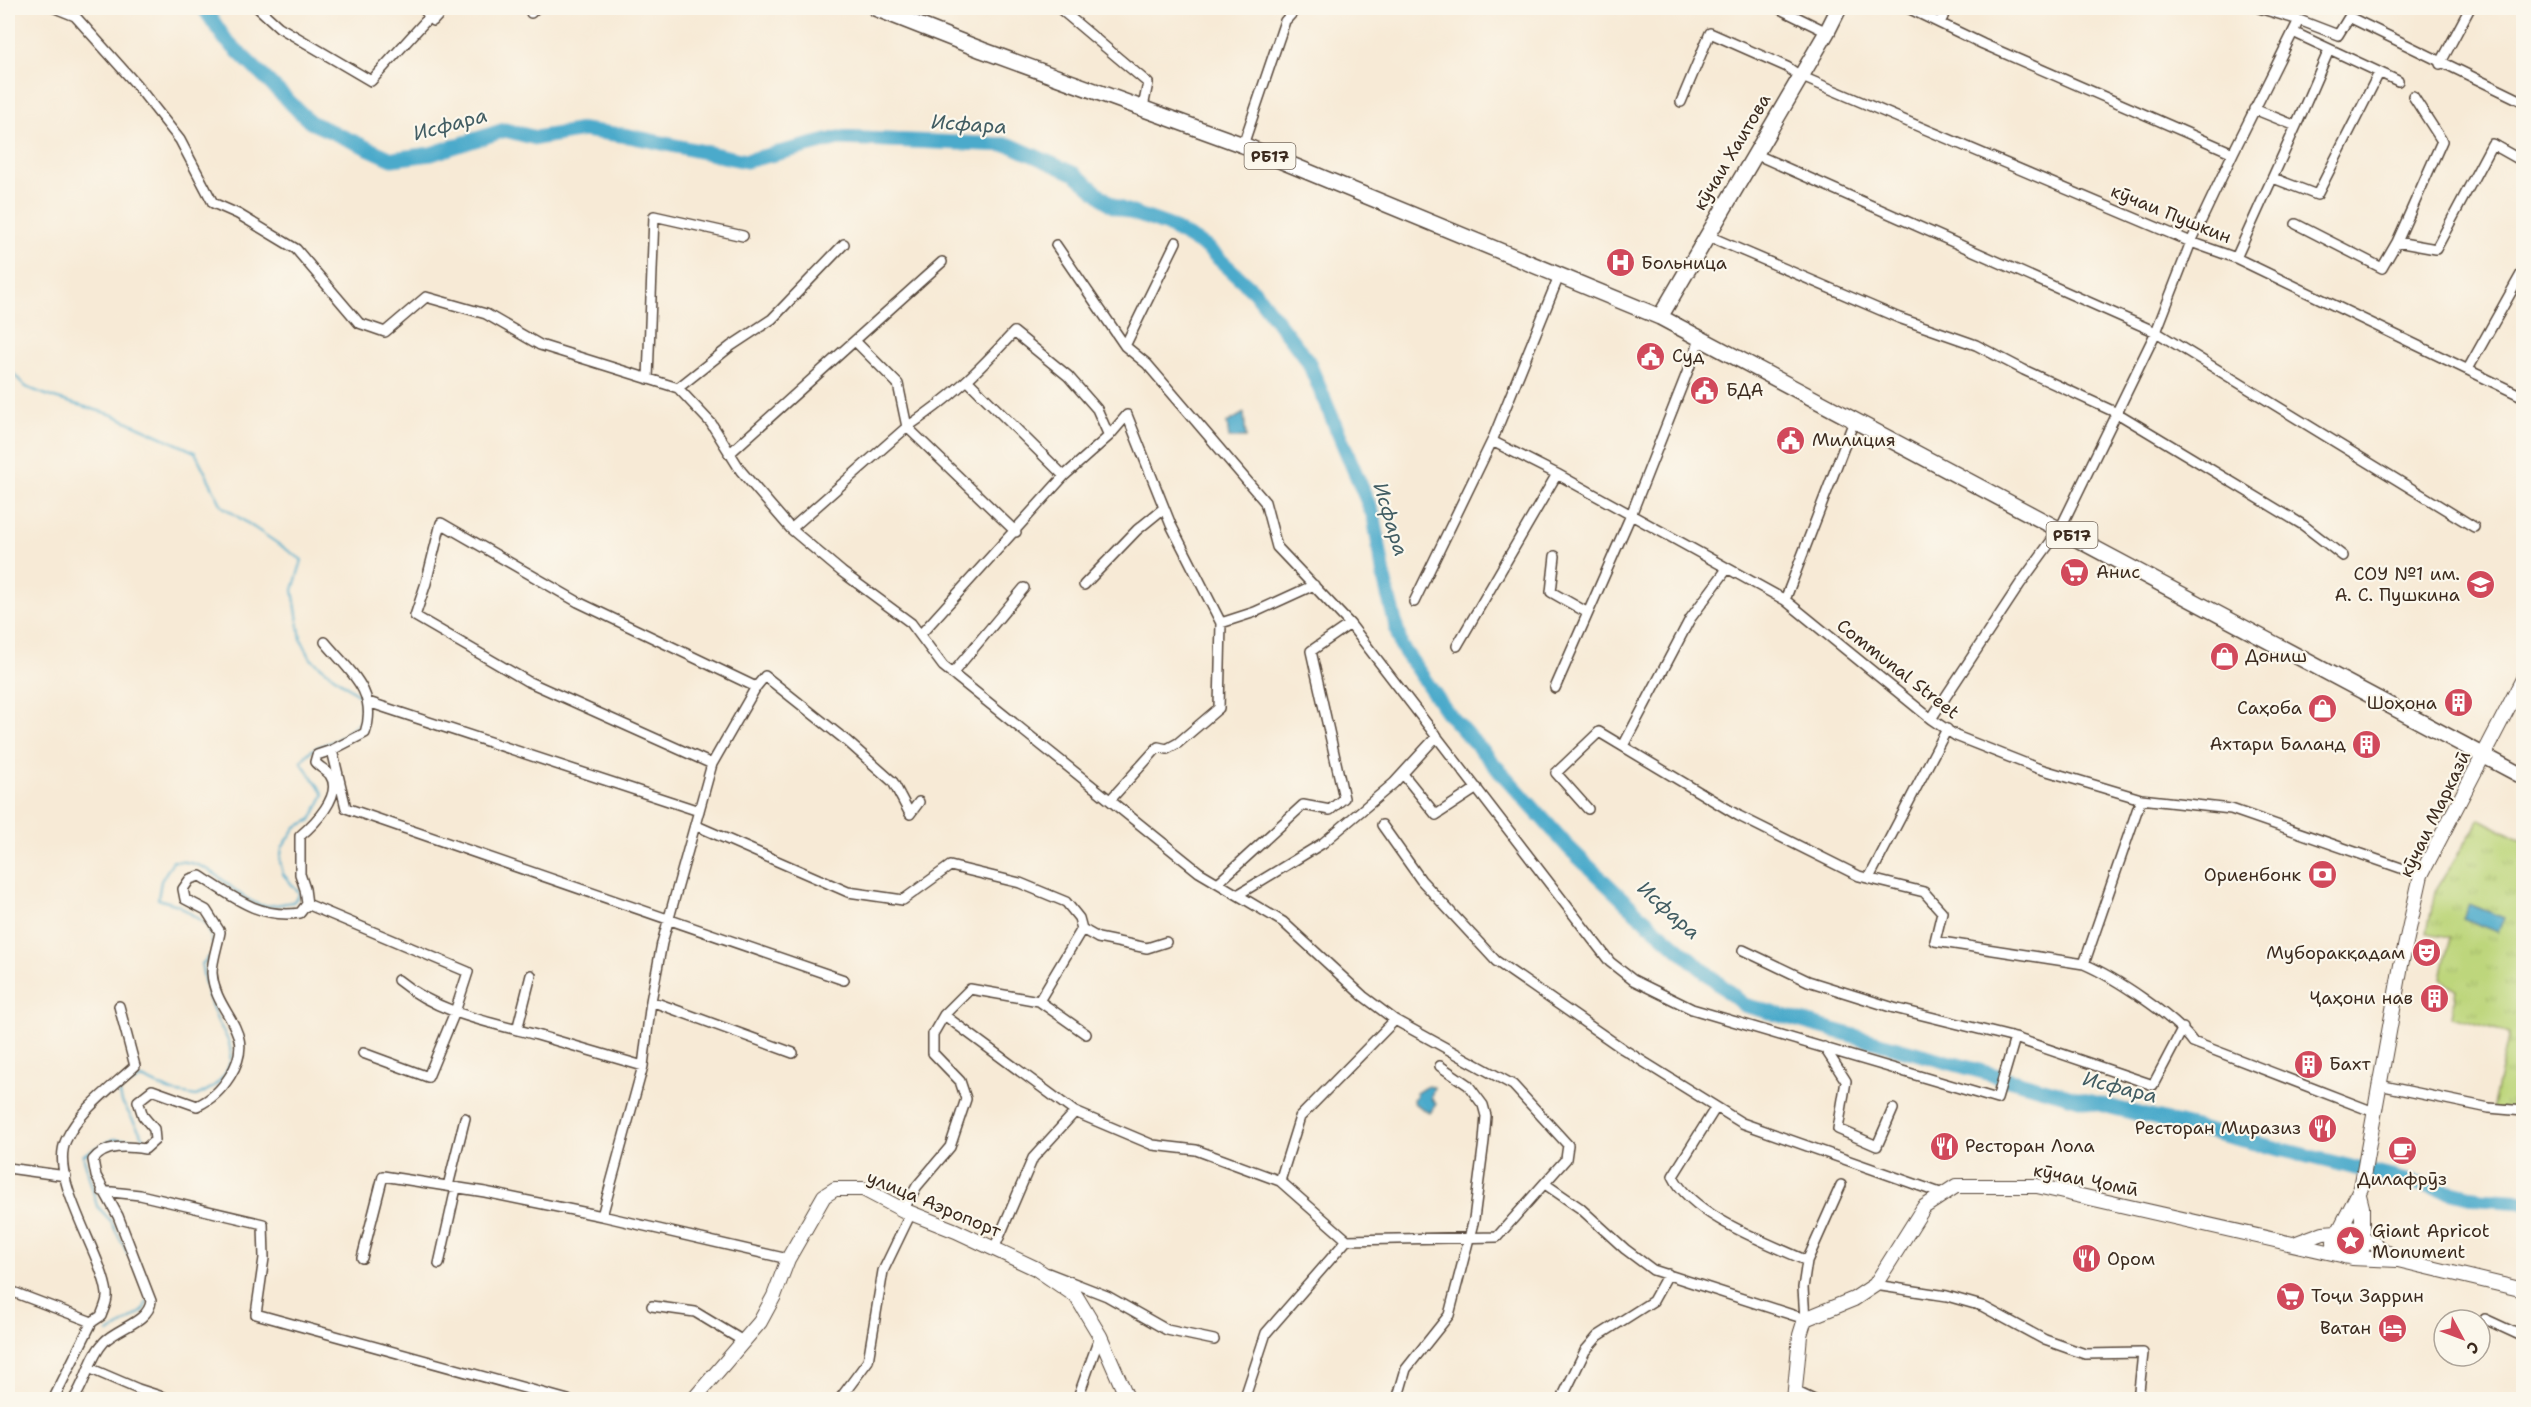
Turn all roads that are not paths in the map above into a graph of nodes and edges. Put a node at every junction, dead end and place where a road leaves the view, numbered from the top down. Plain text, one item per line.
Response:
1 (55, 8) edge
2 (258, 8) edge
3 (423, 8) edge
4 (445, 8) edge
5 (875, 8) edge
6 (1059, 8) edge
7 (1297, 8) edge
8 (1778, 8) edge
9 (1839, 8) edge
10 (1908, 8) edge
11 (1947, 8) edge
12 (2259, 8) edge
13 (2354, 8) edge
14 (2470, 8) edge
15 (431, 15) junction
16 (2349, 18) junction
17 (2299, 20) junction
18 (1940, 23) junction
19 (1827, 32) junction
20 (2293, 32) junction
21 (2329, 50) junction
22 (2440, 64) junction
23 (2379, 73) junction
24 (1800, 76) junction
25 (2398, 81) dead end
26 (2414, 96) dead end
27 (2522, 99) edge
28 (1681, 102) dead end
29 (1143, 107) junction
30 (2254, 109) junction
31 (2296, 126) junction
32 (1243, 146) junction
33 (2233, 153) junction
34 (1755, 154) junction
35 (2523, 162) edge
36 (2272, 178) junction
37 (2296, 224) dead end
38 (1706, 235) junction
39 (743, 236) dead end
40 (1176, 242) dead end
41 (2192, 242) junction
42 (2397, 242) junction
43 (844, 244) dead end
44 (1056, 245) dead end
45 (2236, 258) junction
46 (942, 262) dead end
47 (2523, 269) edge
48 (1559, 276) junction
49 (1660, 317) junction
50 (2156, 332) junction
51 (1700, 340) junction
52 (855, 341) junction
53 (1125, 346) junction
54 (2468, 369) junction
55 (648, 379) junction
56 (968, 381) junction
57 (678, 388) junction
58 (2523, 397) edge
59 (2117, 413) junction
60 (1854, 422) junction
61 (907, 427) junction
62 (1109, 436) junction
63 (1492, 441) junction
64 (729, 454) junction
65 (1557, 474) junction
66 (1064, 476) junction
67 (1164, 508) junction
68 (1631, 515) junction
69 (2474, 527) dead end
70 (791, 529) junction
71 (2060, 529) junction
72 (1016, 532) junction
73 (1555, 556) dead end
74 (2343, 556) dead end
75 (1727, 568) junction
76 (1084, 585) dead end
77 (1314, 585) junction
78 (1024, 588) dead end
79 (1785, 600) junction
80 (1414, 602) dead end
81 (1588, 613) junction
82 (1221, 623) junction
83 (1350, 624) junction
84 (920, 635) junction
85 (325, 642) dead end
86 (1457, 646) dead end
87 (952, 674) junction
88 (2521, 686) edge
89 (756, 687) junction
90 (1555, 688) dead end
91 (368, 702) junction
92 (1931, 719) junction
93 (1947, 729) junction
94 (1437, 736) junction
95 (1623, 746) junction
96 (332, 750) junction
97 (2484, 756) junction
98 (712, 764) junction
99 (1403, 774) junction
100 (2523, 777) edge
101 (1477, 788) junction
102 (1111, 799) junction
103 (2141, 800) junction
104 (919, 802) dead end
105 (1588, 809) dead end
106 (699, 811) junction
107 (1382, 825) dead end
108 (697, 826) junction
109 (2421, 875) junction
110 (1869, 878) junction
111 (1219, 882) junction
112 (1239, 894) junction
113 (307, 904) junction
114 (671, 918) junction
115 (1082, 928) junction
116 (1166, 942) dead end
117 (1743, 950) dead end
118 (2084, 964) junction
119 (531, 975) dead end
120 (398, 980) dead end
121 (844, 980) dead end
122 (651, 1001) junction
123 (1039, 1001) junction
124 (119, 1006) dead end
125 (455, 1012) junction
126 (944, 1016) junction
127 (1395, 1020) junction
128 (2183, 1028) junction
129 (517, 1030) junction
130 (1086, 1034) dead end
131 (2014, 1043) junction
132 (1824, 1047) junction
133 (363, 1053) dead end
134 (794, 1053) dead end
135 (643, 1066) junction
136 (1440, 1066) dead end
137 (2379, 1085) junction
138 (1716, 1107) junction
139 (1893, 1109) dead end
140 (2523, 1110) edge
141 (1074, 1112) junction
142 (2374, 1112) junction
143 (465, 1118) dead end
144 (8, 1168) edge
145 (66, 1176) junction
146 (1280, 1180) junction
147 (1545, 1184) junction
148 (1841, 1185) dead end
149 (452, 1187) junction
150 (102, 1191) junction
151 (2360, 1191) junction
152 (1943, 1194) junction
153 (907, 1211) junction
154 (602, 1216) junction
155 (2339, 1231) junction
156 (2363, 1237) junction
157 (1468, 1238) junction
158 (1347, 1240) junction
159 (2293, 1245) junction
160 (994, 1249) junction
161 (2346, 1256) junction
162 (362, 1258) dead end
163 (788, 1259) junction
164 (2398, 1260) junction
165 (1807, 1261) junction
166 (439, 1264) dead end
167 (1035, 1268) junction
168 (1668, 1274) junction
169 (1875, 1285) junction
170 (8, 1290) edge
171 (2523, 1290) edge
172 (652, 1306) dead end
173 (1805, 1319) junction
174 (92, 1322) junction
175 (2492, 1322) edge
176 (1100, 1336) junction
177 (2523, 1337) edge
178 (1214, 1340) dead end
179 (743, 1341) junction
180 (89, 1368) junction
181 (530, 1388) junction
182 (1564, 1394) dead end
183 (1794, 1395) edge
184 (843, 1398) edge
185 (52, 1400) edge
186 (73, 1400) edge
187 (172, 1400) edge
188 (526, 1400) edge
189 (567, 1400) edge
190 (693, 1400) edge
191 (1077, 1400) edge
192 (1128, 1400) edge
193 (1244, 1400) edge
194 (1397, 1400) edge
195 (1814, 1400) edge
196 (2138, 1400) edge

1 - 55 street
2 - 15 street
3 - 15 street
4 - 15 street
5 - 29 main road, РБ17
6 - 29 street
7 - 32 street
8 - 19 street
9 - 19 main road, кӯчаи Хаитова
10 - 18 street
11 - 18 street
12 - 17 street
13 - 16 street
14 - 22 street
16 - 17 street
16 - 22 street
17 - 20 street
18 - 33 street
19 - 24 main road, кӯчаи Хаитова
20 - 21 street
20 - 30 street
21 - 23 street
21 - 31 street
22 - 27 street
23 - 25 street
23 - 36 street
24 - 28 street, кӯчаи Пушкин
24 - 34 main road, кӯчаи Хаитова
24 - 41 street, кӯчаи Пушкин
26 - 42 street
29 - 32 main road, РБ17
30 - 31 street
30 - 33 street
31 - 36 street
32 - 48 main road, РБ17
33 - 41 street
34 - 38 main road, кӯчаи Хаитова
34 - 50 street
35 - 42 street
36 - 45 street
37 - 42 street
38 - 49 main road, кӯчаи Хаитова
38 - 59 street
39 - 55 street
40 - 53 street
41 - 45 street, кӯчаи Пушкин
41 - 50 street
43 - 57 street
44 - 53 street
45 - 54 street, кӯчаи Пушкин
46 - 52 street
47 - 54 street
48 - 49 main road, РБ17
48 - 63 street
49 - 51 main road, РБ17
50 - 59 street
50 - 69 street
51 - 60 main road, РБ17
51 - 68 street
52 - 61 street
52 - 64 street
53 - 77 street
54 - 58 street, кӯчаи Пушкин
55 - 57 street
56 - 61 street
56 - 62 street
56 - 66 street
57 - 64 street
59 - 71 street
59 - 74 street
60 - 71 main road, РБ17
60 - 79 street
61 - 70 street
61 - 72 street
62 - 66 street
62 - 67 street
63 - 65 street, Communal Street
63 - 80 street
64 - 70 street
65 - 68 street, Communal Street
65 - 86 street
66 - 72 street
67 - 76 street
67 - 82 street
68 - 75 street, Communal Street
68 - 81 street
70 - 84 street
71 - 92 street
71 - 97 main road, РБ17
72 - 84 street
73 - 81 street
75 - 79 street, Communal Street
75 - 95 street
77 - 82 street
77 - 83 street
78 - 87 street
79 - 92 street, Communal Street
81 - 90 street
82 - 102 street
83 - 94 street
83 - 111 street
84 - 87 street
85 - 91 street
87 - 102 street
88 - 97 main road, кӯчаи Марказӣ
89 - 98 street
89 - 98 street
89 - 104 street
91 - 96 street
91 - 106 street
92 - 93 street, Communal Street
93 - 103 street, Communal Street
93 - 110 street
94 - 99 street
94 - 101 street
95 - 105 street
95 - 110 street
96 - 113 street
96 - 114 street
97 - 100 main road, РБ17
97 - 109 main road, кӯчаи Марказӣ
98 - 106 street
99 - 101 street
99 - 112 street
101 - 132 street
102 - 111 street
103 - 109 street, Communal Street
103 - 118 street
106 - 108 street
107 - 138 street
108 - 114 street
108 - 115 street
109 - 137 main road, кӯчаи Марказӣ
110 - 118 street
111 - 112 street
112 - 127 street
113 - 125 street
113 - 150 street
114 - 121 street
114 - 122 street
115 - 116 street
115 - 123 street
117 - 131 street
118 - 128 street
119 - 129 street
120 - 125 street
122 - 134 street
122 - 135 street
123 - 126 street
123 - 130 street
124 - 145 street
125 - 129 street
125 - 133 street
126 - 141 street
126 - 153 street
127 - 146 street
127 - 147 street
128 - 131 street
128 - 142 street
129 - 135 street
131 - 132 street
132 - 139 street
135 - 154 street
136 - 157 street
137 - 140 street
137 - 142 main road, кӯчаи Марказӣ
138 - 152 street
138 - 165 street
141 - 146 street
141 - 160 street
142 - 151 main road, кӯчаи Марказӣ
143 - 149 street
144 - 145 street
145 - 174 street
146 - 158 street
147 - 157 street
147 - 168 street
148 - 165 street
149 - 154 street
149 - 162 street
149 - 166 street
150 - 180 street
150 - 181 street
151 - 155 main road
151 - 156 main road
152 - 159 main road, кӯчаи Ҷомӣ
152 - 169 main road, кӯчаи Ҷомӣ
153 - 160 main road, улица Аэропорт
153 - 163 main road, улица Аэропорт
153 - 184 street
154 - 163 street
155 - 156 main road
155 - 159 main road
155 - 161 main road
156 - 161 main road
156 - 164 main road
157 - 158 street
157 - 194 street
158 - 193 street
159 - 161 main road, кӯчаи Ҷомӣ
160 - 167 main road, улица Аэропорт
161 - 164 main road, кӯчаи Ҷомӣ
163 - 179 main road, улица Аэропорт
164 - 171 main road, кӯчаи Ҷомӣ
165 - 173 street
167 - 176 main road, улица Аэропорт
167 - 178 street
168 - 173 street
168 - 182 street
169 - 173 main road, кӯчаи Ҷомӣ
169 - 196 street
170 - 174 street
172 - 179 street
173 - 183 main road
174 - 185 street
175 - 177 street
176 - 191 street
176 - 192 main road, улица Аэропорт
179 - 190 main road, улица Аэропорт
180 - 186 street
180 - 187 street
181 - 188 street
181 - 189 street
183 - 195 street

